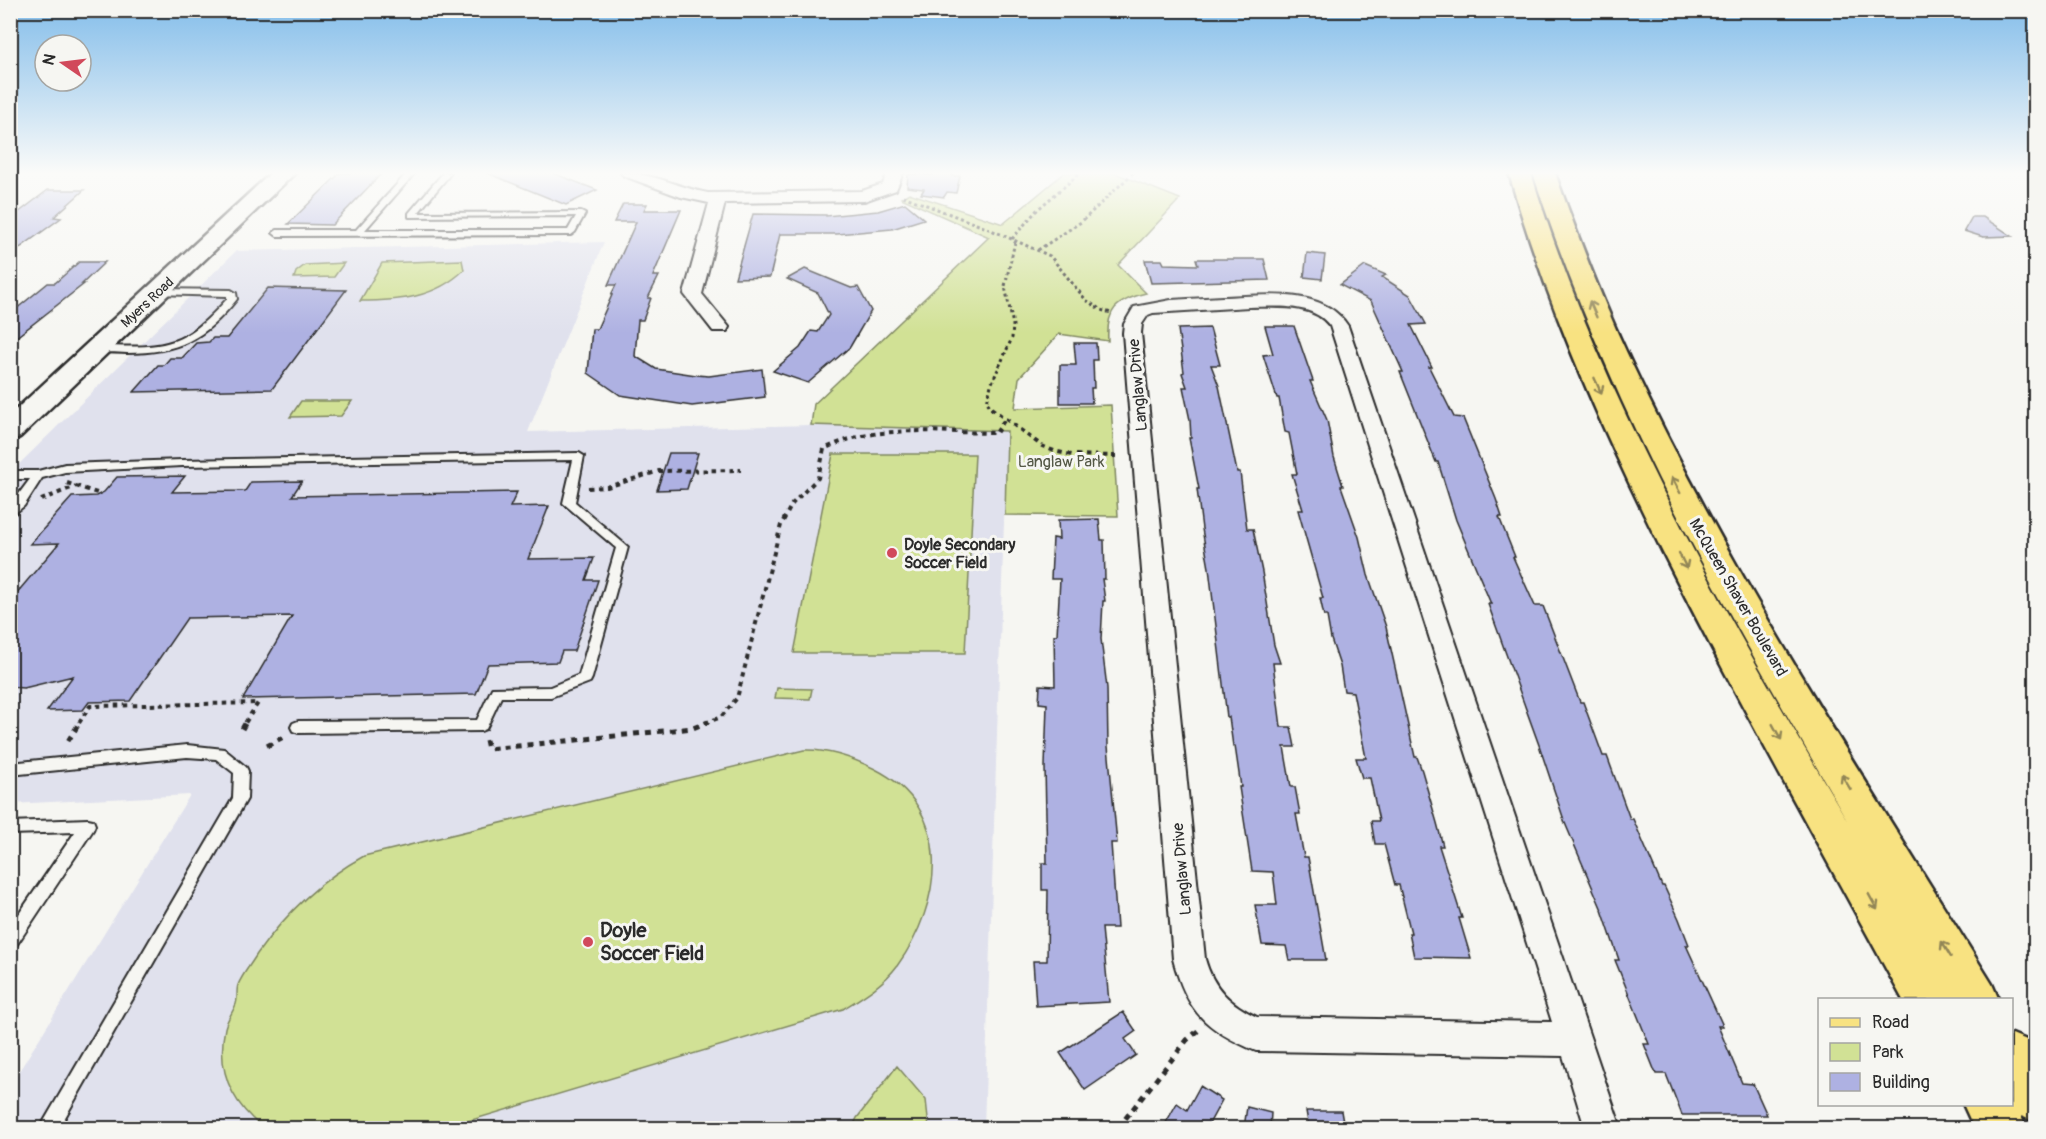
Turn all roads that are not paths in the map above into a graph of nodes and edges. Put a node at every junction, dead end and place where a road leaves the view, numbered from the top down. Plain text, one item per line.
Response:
1 (228, 226) edge
2 (363, 226) edge
3 (403, 226) edge
4 (574, 226) edge
5 (711, 226) edge
6 (1539, 226) edge
7 (1563, 226) edge
8 (277, 233) dead end
9 (357, 233) junction
10 (397, 233) junction
11 (158, 292) junction
12 (720, 327) dead end
13 (97, 349) junction
14 (10, 431) edge
15 (10, 475) edge
16 (38, 475) junction
17 (10, 513) edge
18 (298, 728) dead end
19 (10, 769) edge
20 (10, 828) edge
21 (10, 941) edge
22 (1927, 998) edge
23 (1975, 998) edge
24 (1575, 1040) junction
25 (2013, 1060) edge
26 (2036, 1098) edge
27 (1988, 1106) edge
28 (49, 1128) edge
29 (1603, 1128) edge
30 (2001, 1128) edge

1 - 11 main road, Myers Road
2 - 9 lane
3 - 10 lane
4 - 10 lane
5 - 12 street
6 -> 22 main road, McQueen Shaver Boulevard
23 -> 7 main road, McQueen Shaver Boulevard
8 - 9 lane
9 - 10 lane
11 - 13 main road, Myers Road
11 - 13 lane
13 - 14 main road, Myers Road
15 - 16 lane
16 - 17 lane
16 - 18 lane
19 - 28 lane
20 - 21 lane
24 - 24 street, Langlaw Drive
24 - 29 street, Langlaw Drive
25 - 26 main road
27 - 30 main road

